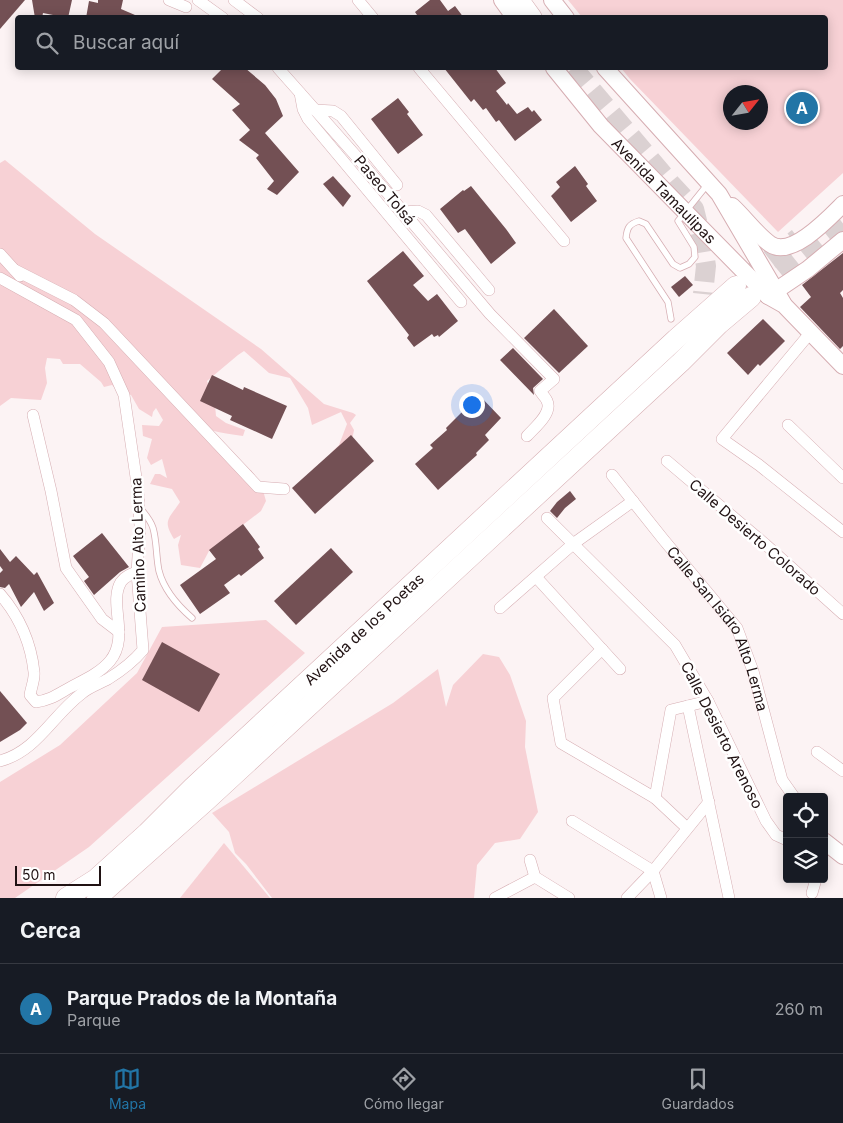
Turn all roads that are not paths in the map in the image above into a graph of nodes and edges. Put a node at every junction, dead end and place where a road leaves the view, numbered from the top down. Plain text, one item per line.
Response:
1 (169, 0) edge
2 (198, 0) edge
3 (234, 0) edge
4 (358, 0) edge
5 (502, 0) edge
6 (519, 0) edge
7 (552, 0) edge
8 (186, 7) dead end
9 (207, 15) edge
10 (219, 15) edge
11 (254, 15) edge
12 (370, 15) edge
13 (514, 15) edge
14 (530, 15) edge
15 (564, 15) edge
16 (270, 70) edge
17 (280, 70) edge
18 (420, 70) edge
19 (556, 70) edge
20 (607, 70) edge
21 (285, 85) dead end
22 (300, 92) junction
23 (315, 110) junction
24 (397, 185) dead end
25 (713, 188) junction
26 (843, 204) edge
27 (403, 212) junction
28 (685, 212) junction
29 (843, 240) edge
30 (564, 241) dead end
31 (0, 254) edge
32 (14, 270) junction
33 (0, 278) edge
34 (489, 290) dead end
35 (758, 292) junction
36 (702, 294) tunnel mouth
37 (461, 302) dead end
38 (47, 304) junction
39 (671, 319) dead end
40 (811, 332) junction
41 (676, 338) junction
42 (843, 366) edge
43 (33, 415) dead end
44 (788, 425) dead end
45 (527, 436) dead end
46 (668, 461) dead end
47 (612, 475) dead end
48 (843, 478) edge
49 (284, 489) dead end
50 (633, 501) junction
51 (140, 507) junction
52 (546, 518) dead end
53 (843, 532) edge
54 (573, 544) junction
55 (137, 572) junction
56 (536, 577) junction
57 (0, 594) edge
58 (500, 608) dead end
59 (843, 614) edge
60 (192, 618) dead end
61 (119, 632) junction
62 (602, 649) junction
63 (620, 669) dead end
64 (708, 700) junction
65 (688, 706) junction
66 (817, 752) dead end
67 (0, 761) edge
68 (843, 771) edge
69 (791, 793) edge
70 (200, 794) junction
71 (655, 798) junction
72 (709, 802) junction
73 (572, 821) dead end
74 (687, 828) junction
75 (783, 838) edge
76 (829, 845) edge
77 (843, 856) edge
78 (530, 860) dead end
79 (653, 871) junction
80 (536, 877) junction
81 (815, 883) edge
82 (812, 893) dead end
83 (66, 898) edge
84 (97, 898) edge
85 (495, 898) edge
86 (569, 898) edge
87 (627, 898) edge
88 (661, 898) edge
89 (729, 898) edge

1 - 8 street
2 - 9 street
2 - 10 street
3 - 11 street
4 - 12 street
5 - 13 street
6 - 14 highway
7 - 15 street
16 - 21 street
17 - 22 street, Paseo Tolsá
18 - 30 street
19 - 28 street, Avenida Tamaulipas
20 - 25 street, Avenida Tamaulipas
22 - 23 street, Paseo Tolsá
22 - 37 street
23 - 24 street
23 - 27 street, Paseo Tolsá
25 - 26 street
25 - 28 lane
25 - 35 street, Avenida Tamaulipas
27 - 34 street
27 - 45 street, Paseo Tolsá
28 - 35 street, Avenida Tamaulipas
28 - 39 lane
29 - 35 street
31 - 32 street
32 - 38 street
32 - 49 street
33 - 38 street, Camino Alto Lerma
35 - 40 street, Avenida Tamaulipas
35 - 41 highway
35 - 70 highway, Avenida de los Poetas
36 - 41 highway
38 - 51 street, Camino Alto Lerma
40 - 42 street, Avenida Tamaulipas
40 - 53 street
41 - 70 highway, Avenida de los Poetas
43 - 61 street
44 - 48 street
46 - 59 street, Calle Desierto Colorado
47 - 50 street, Calle San Isidro Alto Lerma
50 - 54 street
50 - 69 street, Calle San Isidro Alto Lerma
51 - 55 street, Camino Alto Lerma
51 - 60 lane
52 - 54 street, Calle Desierto Arenoso
54 - 56 street
54 - 64 street, Calle Desierto Arenoso
55 - 61 street
55 - 67 street, Camino Alto Lerma
56 - 58 street
56 - 62 street
57 - 61 street
62 - 63 street
62 - 71 street
64 - 65 street
64 - 75 street, Calle Desierto Arenoso
65 - 71 street
65 - 72 street
66 - 68 street
70 - 83 highway, Avenida de los Poetas
70 - 84 highway, Avenida de los Poetas
71 - 74 street
72 - 74 street
72 - 89 street
73 - 79 street
74 - 79 street
76 - 77 street
78 - 80 street
79 - 87 street
79 - 88 street
80 - 85 street
80 - 86 street
81 - 82 street

